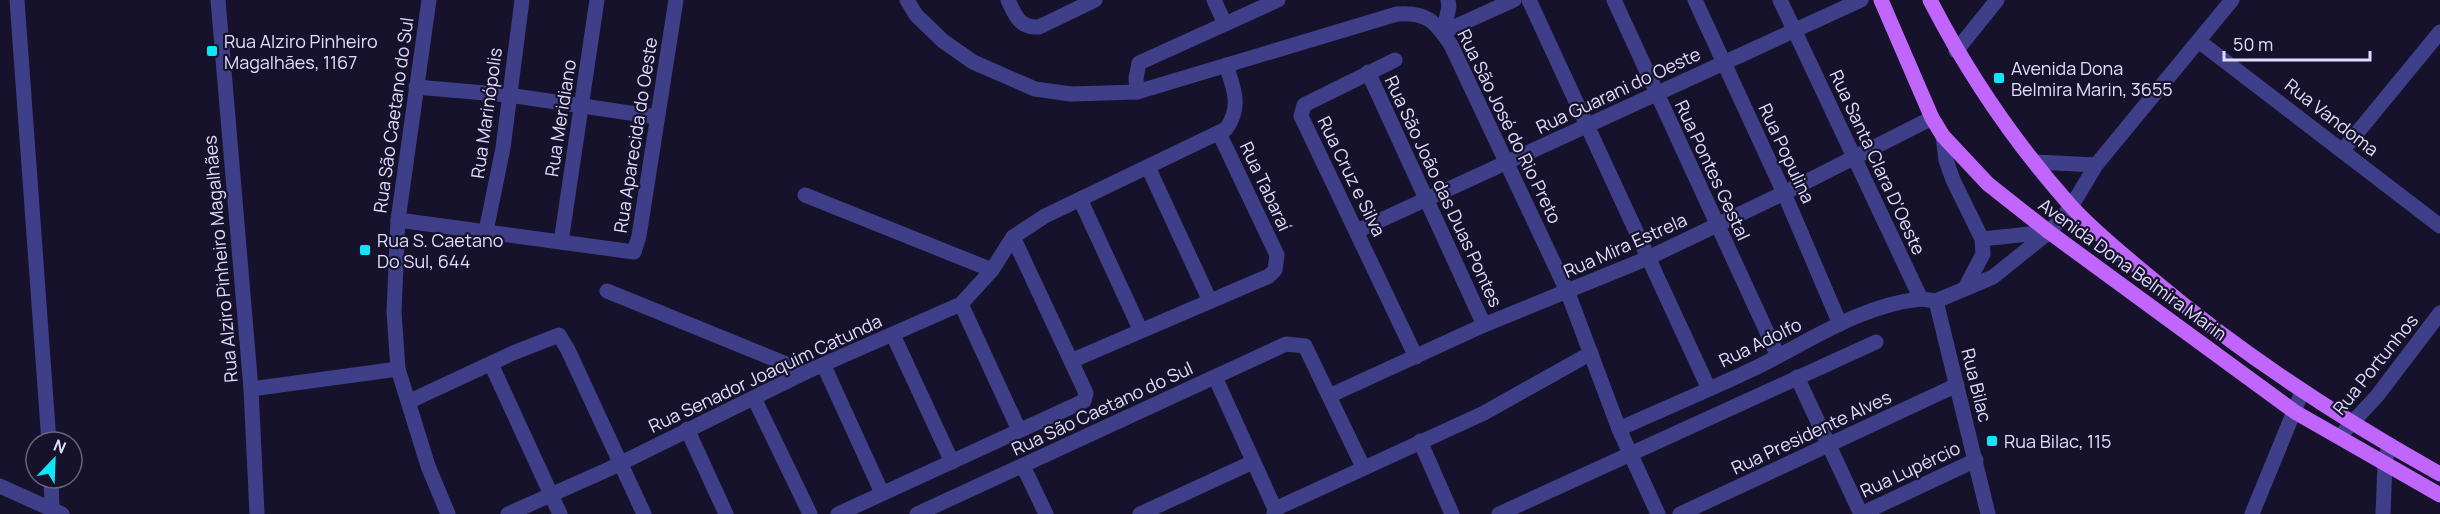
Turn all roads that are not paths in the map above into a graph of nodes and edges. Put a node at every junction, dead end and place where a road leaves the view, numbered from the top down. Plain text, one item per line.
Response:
1 (17, 0) edge
2 (218, 0) edge
3 (429, 0) edge
4 (522, 0) edge
5 (597, 0) edge
6 (676, 0) edge
7 (907, 0) edge
8 (1008, 0) edge
9 (1095, 0) edge
10 (1214, 0) edge
11 (1278, 0) edge
12 (1448, 0) edge
13 (1514, 0) edge
14 (1529, 0) edge
15 (1614, 0) edge
16 (1695, 0) edge
17 (1780, 0) edge
18 (1861, 0) edge
19 (1881, 0) edge
20 (1930, 0) edge
21 (1997, 0) edge
22 (2232, 0) edge
23 (1225, 24) junction
24 (1794, 31) junction
25 (1443, 32) junction
26 (2440, 32) edge
27 (2200, 42) junction
28 (1956, 51) junction
29 (1395, 60) dead end
30 (1724, 63) junction
31 (1226, 65) junction
32 (1368, 72) junction
33 (416, 87) junction
34 (1137, 92) junction
35 (1656, 94) junction
36 (508, 95) junction
37 (582, 106) junction
38 (657, 117) junction
39 (1932, 118) junction
40 (1587, 126) junction
41 (1219, 133) junction
42 (1943, 136) junction
43 (2343, 150) junction
44 (1856, 157) junction
45 (1508, 162) junction
46 (2035, 162) junction
47 (2096, 165) junction
48 (1148, 167) junction
49 (1784, 193) junction
50 (805, 195) dead end
51 (1080, 199) junction
52 (1425, 200) junction
53 (2072, 207) junction
54 (398, 220) junction
55 (1718, 225) junction
56 (2440, 226) edge
57 (486, 231) junction
58 (1357, 231) junction
59 (2049, 232) junction
60 (1013, 237) junction
61 (1982, 239) junction
62 (561, 242) junction
63 (1648, 258) junction
64 (992, 270) junction
65 (1965, 288) junction
66 (607, 291) dead end
67 (1568, 293) junction
68 (1929, 300) junction
69 (1210, 301) junction
70 (961, 304) junction
71 (2440, 313) edge
72 (1840, 324) junction
73 (1484, 325) junction
74 (1140, 329) junction
75 (893, 335) junction
76 (1876, 342) dead end
77 (1591, 353) junction
78 (1778, 356) junction
79 (1416, 357) junction
80 (1071, 361) junction
81 (491, 364) junction
82 (824, 366) junction
83 (398, 369) junction
84 (806, 372) junction
85 (1215, 377) junction
86 (1797, 377) junction
87 (1957, 385) junction
88 (251, 389) junction
89 (1709, 389) junction
90 (2302, 392) junction
91 (1329, 396) junction
92 (754, 398) junction
93 (410, 401) junction
94 (2295, 411) junction
95 (2355, 423) junction
96 (687, 429) junction
97 (1618, 429) junction
98 (48, 430) edge
99 (1019, 430) junction
100 (2339, 437) junction
101 (1420, 441) junction
102 (1829, 445) junction
103 (2389, 445) junction
104 (1629, 453) junction
105 (2408, 456) junction
106 (1976, 460) junction
107 (620, 462) junction
108 (952, 462) junction
109 (1253, 462) junction
110 (2385, 463) junction
111 (1023, 466) junction
112 (1363, 467) junction
113 (2401, 472) junction
114 (2440, 474) edge
115 (0, 486) edge
116 (53, 490) edge
117 (882, 493) junction
118 (551, 494) junction
119 (2440, 495) edge
120 (2383, 508) edge
121 (57, 511) edge
122 (1275, 512) edge
123 (257, 514) edge
124 (448, 514) edge
125 (508, 514) edge
126 (560, 514) edge
127 (644, 514) edge
128 (726, 514) edge
129 (810, 514) edge
130 (838, 514) edge
131 (917, 514) edge
132 (1046, 514) edge
133 (1140, 514) edge
134 (1452, 514) edge
135 (1499, 514) edge
136 (1658, 514) edge
137 (1680, 514) edge
138 (1861, 514) edge
139 (1988, 514) edge
140 (2252, 514) edge

1 - 98 street
2 - 88 street, Rua Alziro Pinheiro Magalhães
3 - 33 street, Rua São Caetano do Sul
4 - 36 street, Rua Marinópolis
5 - 37 street, Rua Meridiano
6 - 38 street, Rua Aparecida do Oeste
7 - 34 street, Rua São José do Rio Preto
8 - 9 street
10 - 23 street
11 - 23 street
12 - 25 street
13 - 25 street
14 - 40 street
15 - 35 street, Rua Pontes Gestal
16 - 30 street, Rua Populina
17 - 24 street, Rua Santa Clara D'Oeste
18 - 24 street, Rua Guarani do Oeste
19 - 39 main road, Avenida Dona Belmira Marin
20 - 28 main road, Avenida Dona Belmira Marin
21 - 28 street
22 - 27 street
23 - 34 street
24 - 30 street, Rua Guarani do Oeste
24 - 44 street, Rua Santa Clara D'Oeste
25 - 31 street, Rua São José do Rio Preto
25 - 45 street, Rua São José do Rio Preto
26 - 43 street
27 - 43 street, Rua Vandoma
27 - 47 street
28 - 46 main road, Avenida Dona Belmira Marin
29 - 32 street, Rua Cruz e Silva
30 - 35 street, Rua Guarani do Oeste
30 - 49 street, Rua Populina
31 - 34 street, Rua São José do Rio Preto
31 - 41 street
32 - 52 street, Rua São João das Duas Pontes
32 - 58 street, Rua Cruz e Silva
33 - 36 street
33 - 54 street, Rua São Caetano do Sul
35 - 40 street, Rua Guarani do Oeste
35 - 55 street, Rua Pontes Gestal
36 - 37 street
36 - 57 street, Rua Marinópolis
37 - 38 street
37 - 62 street, Rua Meridiano
38 - 62 street, Rua Aparecida do Oeste
39 - 42 main road, Avenida Dona Belmira Marin
39 - 44 street, Rua Mira Estrela
40 - 45 street, Rua Guarani do Oeste
40 - 63 street
41 - 48 street
41 - 69 street, Rua Tabaraí
42 - 59 main road, Avenida Dona Belmira Marin
42 - 61 street
43 - 56 street, Rua Vandoma
44 - 49 street, Rua Mira Estrela
44 - 68 street, Rua Santa Clara D'Oeste
45 - 52 street, Rua Guarani do Oeste
45 - 67 street, Rua São José do Rio Preto
46 - 47 street
46 - 53 main road, Avenida Dona Belmira Marin
47 - 53 street
48 - 51 street
48 - 69 street
49 - 55 street, Rua Mira Estrela
49 - 72 street, Rua Populina
50 - 64 street
51 - 60 street
51 - 74 street
52 - 58 street, Rua Guarani do Oeste
52 - 73 street, Rua São João das Duas Pontes
53 - 59 street
53 - 90 main road, Avenida Dona Belmira Marin
54 - 57 street, Rua Aparecida do Oeste
54 - 83 street, Rua São Caetano do Sul
55 - 63 street, Rua Mira Estrela
55 - 78 street, Rua Pontes Gestal
57 - 62 street, Rua Aparecida do Oeste
58 - 79 street, Rua Cruz e Silva
59 - 61 street
59 - 65 street
59 - 94 main road, Avenida Dona Belmira Marin
60 - 64 street, Rua Senador Joaquim Catunda
60 - 80 street
61 - 65 street
63 - 67 street, Rua Mira Estrela
63 - 89 street
64 - 70 street, Rua Senador Joaquim Catunda
65 - 68 street
66 - 84 street
67 - 73 street, Rua Mira Estrela
67 - 77 street, Rua São José do Rio Preto
68 - 72 street, Rua Adolfo
68 - 87 street, Rua Bilac
69 - 74 street
70 - 75 street, Rua Senador Joaquim Catunda
70 - 99 street
71 - 95 street, Rua Portunhos
72 - 78 street, Rua Adolfo
73 - 79 street, Rua Mira Estrela
74 - 80 street
75 - 82 street, Rua Senador Joaquim Catunda
75 - 108 street
76 - 86 street
77 - 97 street, Rua São José do Rio Preto
77 - 101 street
78 - 89 street, Rua Adolfo
79 - 91 street, Rua Mira Estrela
80 - 99 street, Rua São Caetano do Sul
81 - 93 street
81 - 107 street
81 - 118 street
82 - 84 street, Rua Senador Joaquim Catunda
82 - 117 street
83 - 88 street
83 - 93 street, Rua São Caetano do Sul
84 - 92 street, Rua Senador Joaquim Catunda
85 - 91 street, Rua São Caetano do Sul
85 - 109 street
85 - 111 street, Rua São Caetano do Sul
86 - 102 street
86 - 104 street
87 - 102 street, Rua Presidente Alves
87 - 106 street, Rua Bilac
88 - 123 street, Rua Alziro Pinheiro Magalhães
89 - 97 street, Rua Adolfo
90 - 94 street
90 - 95 main road, Avenida Dona Belmira Marin
91 - 112 street
92 - 96 street, Rua Senador Joaquim Catunda
92 - 129 street
93 - 124 street, Rua São Caetano do Sul
94 - 100 main road, Avenida Dona Belmira Marin
94 - 140 street
95 - 100 street, Rua Portunhos
95 - 103 main road, Avenida Dona Belmira Marin
96 - 107 street, Rua Senador Joaquim Catunda
96 - 128 street
97 - 104 street, Rua São José do Rio Preto
99 - 108 street, Rua São Caetano do Sul
100 - 110 main road, Avenida Dona Belmira Marin
101 - 112 street
101 - 134 street
102 - 137 street, Rua Presidente Alves
102 - 138 street
103 - 105 main road, Avenida Dona Belmira Marin
103 - 110 street
104 - 135 street
104 - 136 street, Rua São José do Rio Preto
105 - 113 street
105 - 114 main road, Avenida Dona Belmira Marin
106 - 138 street, Rua Lupércio
106 - 139 street, Rua Bilac
107 - 118 street, Rua Senador Joaquim Catunda
107 - 127 street
108 - 117 street, Rua São Caetano do Sul
109 - 122 street
109 - 133 street
110 - 113 main road, Avenida Dona Belmira Marin
110 - 120 street
111 - 131 street, Rua São Caetano do Sul
111 - 132 street
112 - 122 street
113 - 119 main road, Avenida Dona Belmira Marin
113 - 120 street
115 - 121 street
116 - 121 street
117 - 130 street, Rua São Caetano do Sul
118 - 125 street, Rua Senador Joaquim Catunda
118 - 126 street

